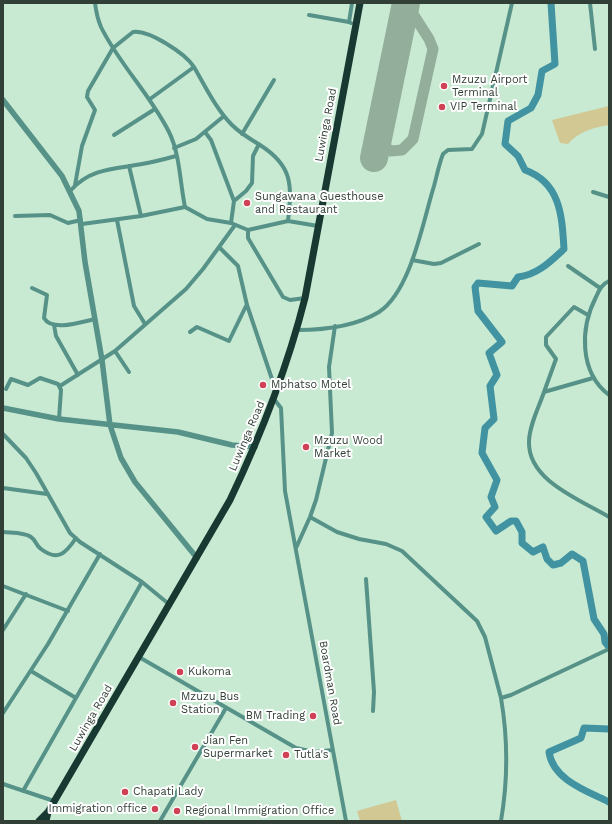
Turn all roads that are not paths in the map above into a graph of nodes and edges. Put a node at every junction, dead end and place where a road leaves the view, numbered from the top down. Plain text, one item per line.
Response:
1 (94, 3) edge
2 (352, 3) edge
3 (360, 3) edge
4 (512, 3) edge
5 (590, 3) edge
6 (309, 16) dead end
7 (352, 23) junction
8 (113, 48) junction
9 (595, 49) dead end
10 (194, 67) junction
11 (274, 80) dead end
12 (150, 99) junction
13 (3, 100) edge
14 (155, 108) junction
15 (224, 116) junction
16 (205, 132) junction
17 (242, 134) junction
18 (114, 135) dead end
19 (259, 144) junction
20 (174, 148) junction
21 (176, 156) junction
22 (129, 166) junction
23 (75, 185) junction
24 (71, 190) junction
25 (594, 192) dead end
26 (609, 197) edge
27 (234, 201) junction
28 (185, 207) junction
29 (15, 216) dead end
30 (141, 216) junction
31 (117, 220) junction
32 (288, 221) junction
33 (81, 222) junction
34 (233, 224) junction
35 (318, 226) junction
36 (248, 230) junction
37 (479, 244) dead end
38 (219, 247) junction
39 (412, 260) junction
40 (568, 266) dead end
41 (609, 281) edge
42 (32, 288) dead end
43 (600, 288) junction
44 (305, 298) junction
45 (247, 305) junction
46 (588, 315) junction
47 (95, 319) junction
48 (145, 324) junction
49 (54, 325) junction
50 (334, 326) junction
51 (297, 330) junction
52 (190, 332) dead end
53 (115, 351) junction
54 (102, 360) junction
55 (129, 372) dead end
56 (78, 375) junction
57 (593, 378) junction
58 (60, 386) junction
59 (6, 389) dead end
60 (544, 392) junction
61 (609, 395) edge
62 (275, 396) junction
63 (3, 408) edge
64 (59, 419) junction
65 (110, 425) junction
66 (3, 434) edge
67 (255, 447) junction
68 (3, 488) edge
69 (47, 494) junction
70 (609, 516) edge
71 (310, 517) junction
72 (3, 532) edge
73 (76, 538) junction
74 (296, 548) junction
75 (100, 554) junction
76 (197, 558) junction
77 (366, 578) dead end
78 (142, 582) junction
79 (3, 586) edge
80 (26, 594) junction
81 (170, 605) junction
82 (68, 611) junction
83 (3, 630) edge
84 (609, 649) edge
85 (139, 657) junction
86 (31, 671) junction
87 (76, 698) junction
88 (501, 698) junction
89 (226, 708) junction
90 (373, 711) dead end
91 (3, 712) edge
92 (332, 750) junction
93 (3, 784) edge
94 (23, 790) junction
95 (54, 801) junction
96 (48, 812) junction
97 (39, 821) edge
98 (46, 821) edge
99 (160, 821) edge
100 (346, 821) edge
101 (501, 821) edge

1 - 8 street
2 - 7 street
3 - 7 highway, Luwinga Road
4 - 39 street
5 - 9 street
6 - 7 street
7 - 35 highway, Luwinga Road
8 - 10 street
8 - 12 street
8 - 23 street
10 - 12 street
10 - 15 street
11 - 17 street
12 - 14 street
13 - 24 street
14 - 18 street
14 - 20 street
15 - 16 street
15 - 17 street
16 - 20 street
16 - 27 street
17 - 19 street
19 - 27 street
19 - 32 street
20 - 21 street
21 - 22 street
21 - 28 street
22 - 23 street
22 - 30 street
23 - 24 street
24 - 33 street
25 - 26 street
27 - 34 street
28 - 30 street
28 - 34 street
29 - 33 street
30 - 31 street
31 - 33 street
31 - 48 street
32 - 35 street
32 - 36 street
33 - 47 street
34 - 36 street
34 - 38 street
35 - 44 highway, Luwinga Road
36 - 44 street
37 - 39 street
38 - 45 street, Boardman Road
38 - 48 street
39 - 50 street
40 - 43 street
41 - 43 street
42 - 49 street
43 - 46 street
44 - 51 highway, Luwinga Road
45 - 52 street
45 - 62 street, Boardman Road
46 - 57 street
46 - 60 street
47 - 49 street
47 - 54 street
48 - 53 street
49 - 56 street
50 - 51 street
50 - 71 street
51 - 62 highway, Luwinga Road
53 - 54 street
53 - 55 street
54 - 56 street
54 - 65 street
56 - 58 street
57 - 60 street
57 - 61 street
58 - 59 street
58 - 64 street
60 - 70 street
62 - 67 highway, Luwinga Road
62 - 74 street, Boardman Road
63 - 64 street
64 - 65 street
65 - 67 street
65 - 76 street
66 - 69 street
67 - 76 highway, Luwinga Road
68 - 69 street
69 - 73 street
71 - 74 street
71 - 88 street
72 - 73 street
73 - 75 street
74 - 92 street, Boardman Road
75 - 78 street
75 - 82 street
76 - 81 highway, Luwinga Road
77 - 90 street
78 - 81 street
78 - 87 street
79 - 80 street
80 - 82 street
80 - 83 street
81 - 85 highway, Luwinga Road
82 - 86 street
84 - 88 street
85 - 89 street
85 - 95 highway, Luwinga Road
86 - 87 street
86 - 91 street
87 - 94 street
88 - 101 street
89 - 92 street
89 - 99 street
92 - 100 street, Boardman Road
93 - 94 street
94 - 95 street
95 - 96 highway, Luwinga Road
96 - 97 highway, Luwinga Road
96 - 98 highway, Luwinga Road

